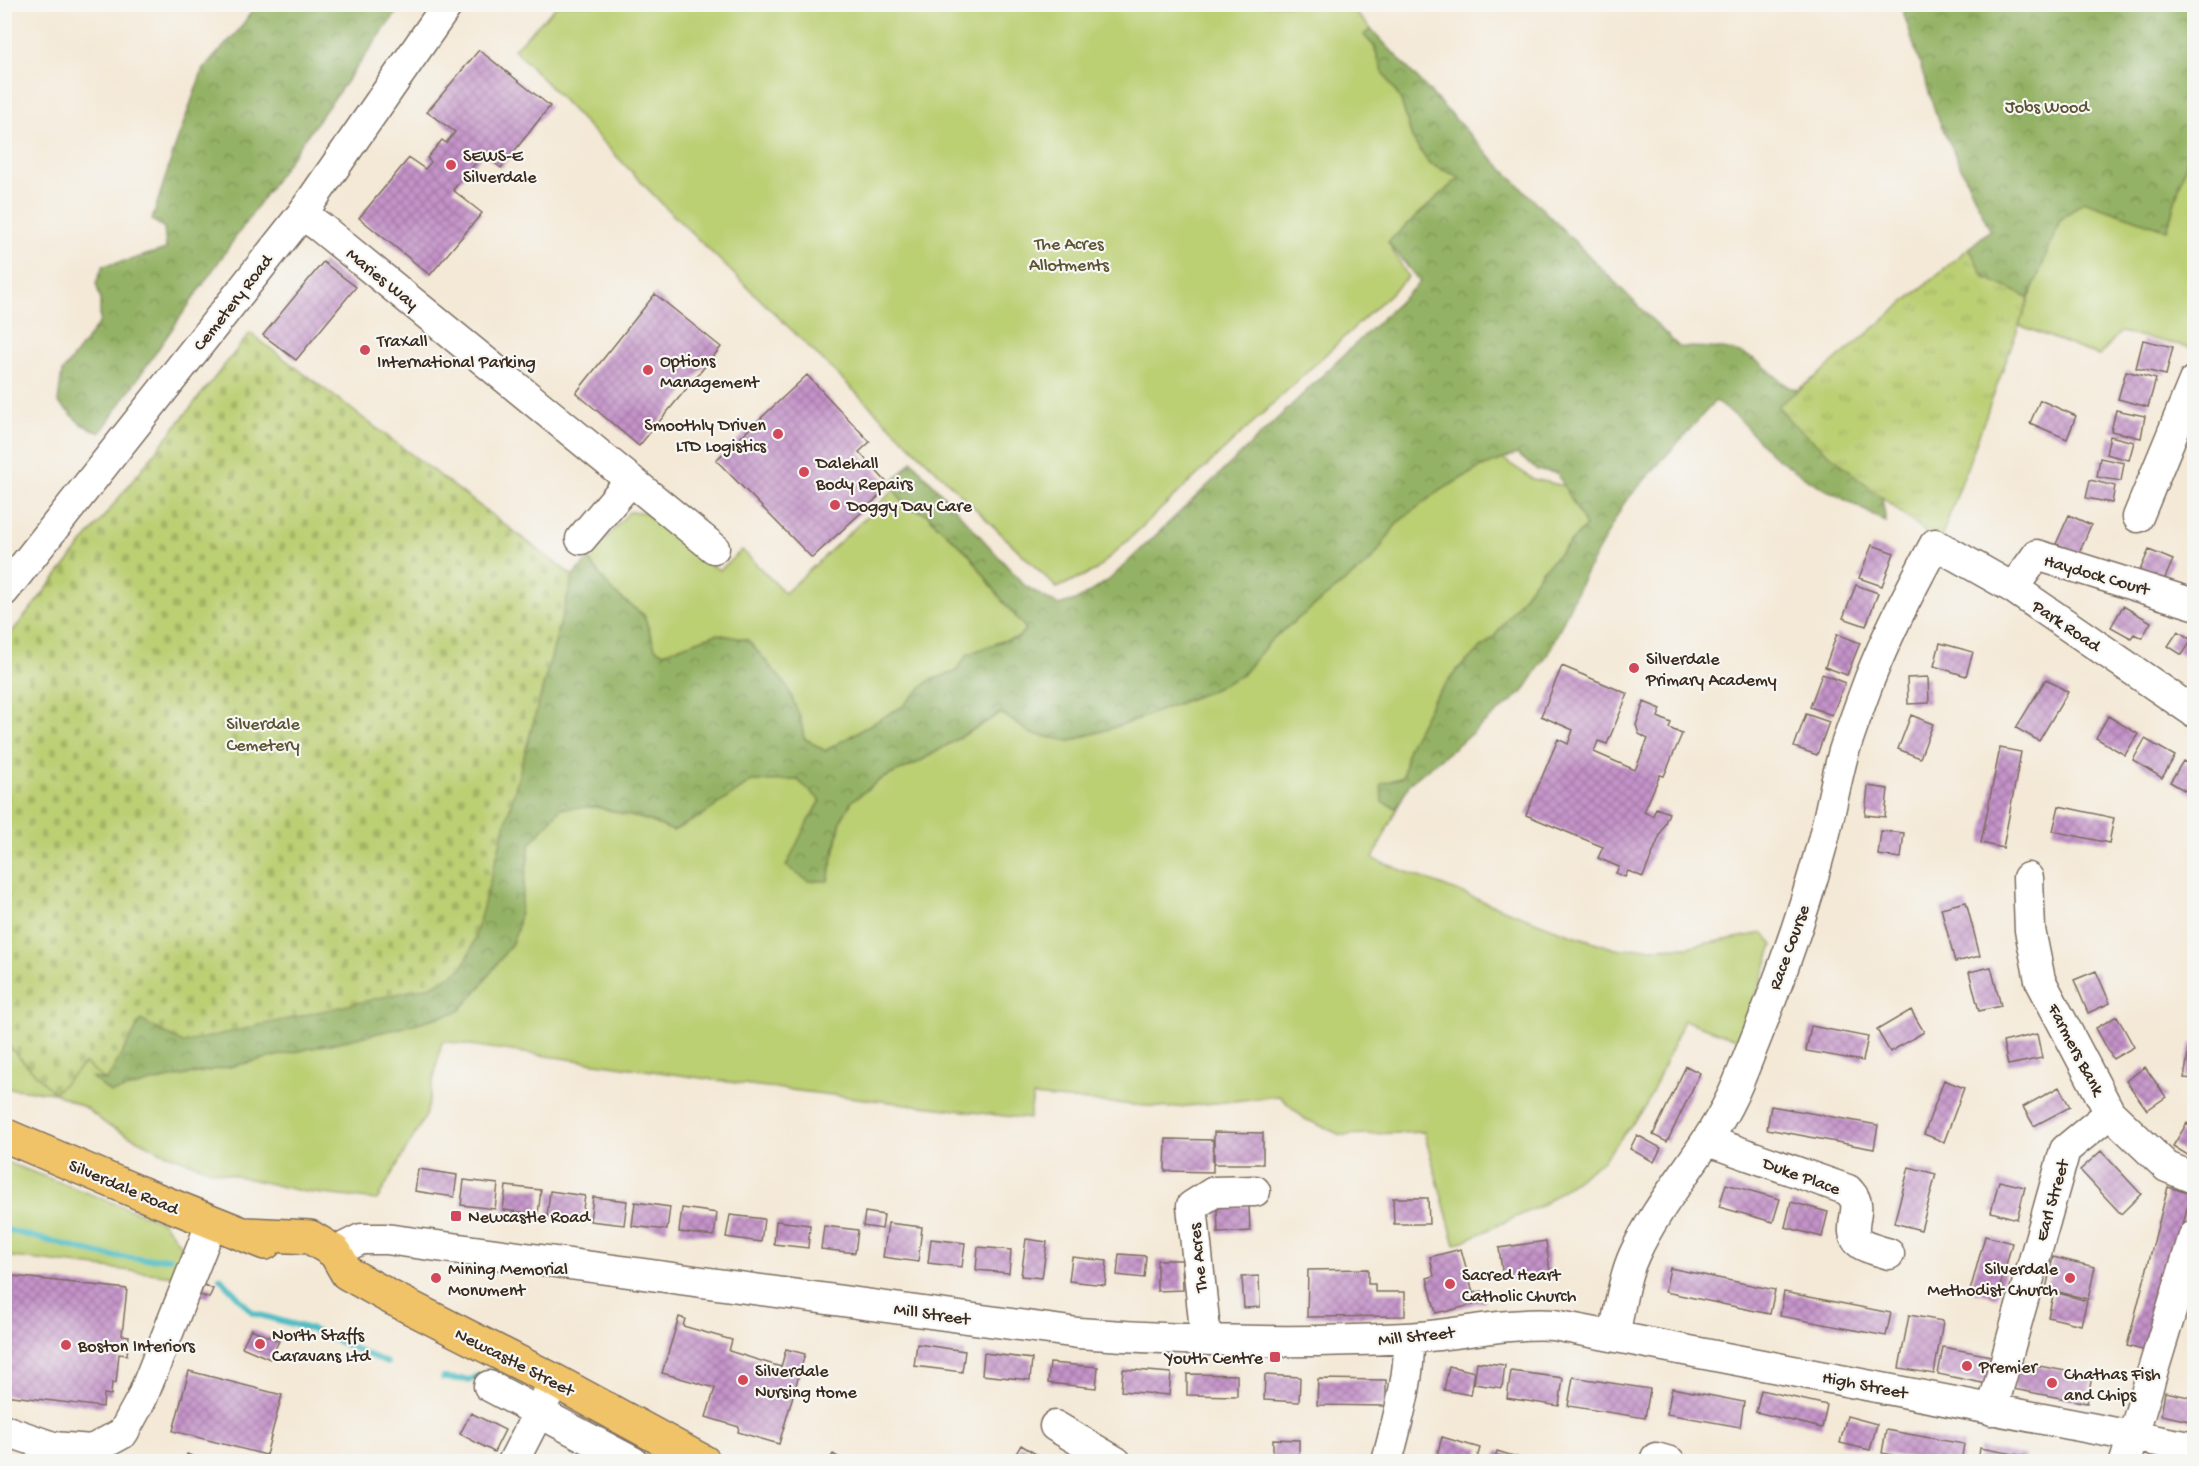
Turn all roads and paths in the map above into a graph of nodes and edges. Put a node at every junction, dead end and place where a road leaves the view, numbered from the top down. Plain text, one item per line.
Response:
1 (448, 4) edge
2 (302, 214) junction
3 (2194, 381) edge
4 (631, 480) junction
5 (2138, 517) dead end
6 (581, 539) dead end
7 (1935, 544) joint
8 (714, 548) dead end
9 (2013, 588) junction
10 (4, 591) edge
11 (2194, 604) edge
12 (2194, 712) edge
13 (2028, 878) dead end
14 (2110, 1113) junction
15 (4, 1135) edge
16 (1708, 1141) junction
17 (2194, 1178) edge
18 (1255, 1191) dead end
19 (212, 1222) junction
20 (2194, 1236) edge
21 (335, 1252) junction
22 (1889, 1254) dead end
23 (1534, 1324) joint
24 (1614, 1336) junction
25 (1409, 1338) junction
26 (1206, 1340) junction
27 (555, 1381) junction
28 (489, 1386) dead end
29 (1992, 1410) junction
30 (539, 1411) junction
31 (1055, 1426) dead end
32 (4, 1430) edge
33 (2194, 1448) edge
34 (2128, 1449) edge
35 (513, 1461) edge
36 (633, 1461) edge
37 (704, 1461) edge
38 (1116, 1461) edge
39 (1387, 1461) edge

1 - 2 street, Cemetery Road
2 - 4 street, Maries Way
2 - 10 street, Cemetery Road
3 - 5 street
4 - 6 street
4 - 8 street, Maries Way
7 - 9 street, Park Road
7 - 16 street, Race Course
9 - 11 street, Haydock Court
9 - 12 street, Park Road
13 - 14 street, Farmers Bank
14 - 17 street, Farmers Bank
14 - 29 street, Earl Street
15 - 19 main road, Silverdale Road
16 - 22 street, Duke Place
16 - 24 street, Race Course
18 - 26 street, The Acres
19 - 21 main road, Silverdale Road
19 - 32 street
20 - 34 street
21 - 26 street, Mill Street
21 - 27 main road, Newcastle Street
23 - 24 street, High Street
23 - 25 street, Mill Street
24 - 29 street, High Street
25 - 26 street, Mill Street
25 - 39 street
27 - 30 street
27 - 37 main road, Newcastle Street
28 - 30 street, Newcastle Street
29 - 34 street, High Street
30 - 35 street
30 - 36 street, Newcastle Street
31 - 38 street
33 - 34 street, High Street

